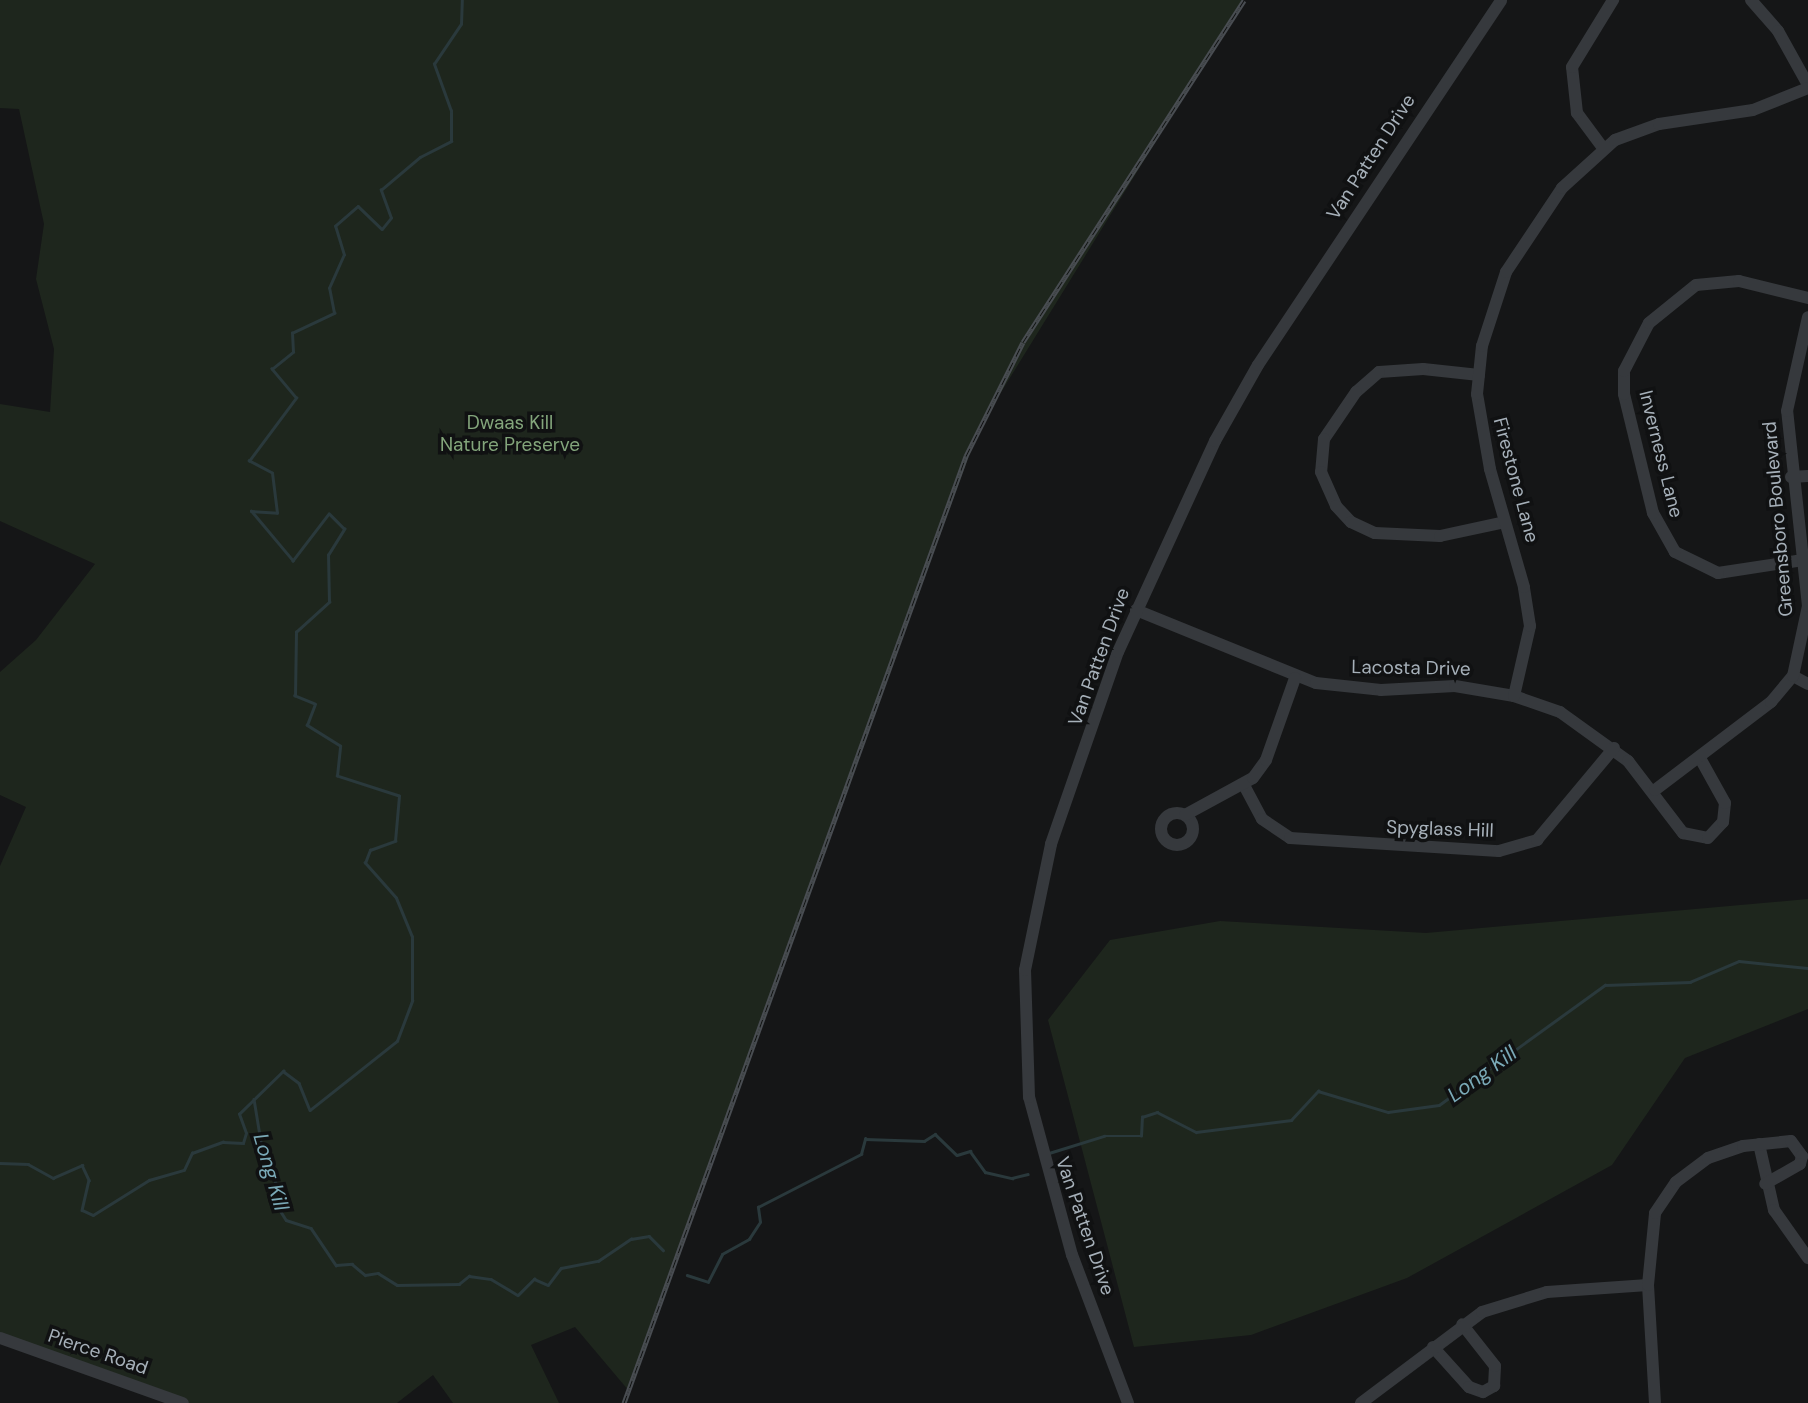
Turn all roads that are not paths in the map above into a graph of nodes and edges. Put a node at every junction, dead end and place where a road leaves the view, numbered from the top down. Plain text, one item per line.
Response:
1 (1501, 0) edge
2 (1613, 0) edge
3 (1759, 3) edge
4 (1808, 86) edge
5 (1603, 148) junction
6 (1808, 298) edge
7 (1808, 317) edge
8 (1479, 374) junction
9 (1808, 476) edge
10 (1791, 477) junction
11 (1505, 522) junction
12 (1803, 560) junction
13 (1136, 610) junction
14 (1793, 676) junction
15 (1295, 678) junction
16 (1808, 684) edge
17 (1514, 696) junction
18 (1614, 748) junction
19 (1700, 758) junction
20 (1245, 787) junction
21 (1655, 790) junction
22 (1185, 815) dead end
23 (1759, 1144) junction
24 (1765, 1184) junction
25 (1808, 1258) edge
26 (1648, 1285) junction
27 (1462, 1324) junction
28 (0, 1338) edge
29 (1433, 1347) junction
30 (183, 1403) edge
31 (1128, 1403) edge
32 (1361, 1403) edge
33 (1655, 1403) edge

1 - 13 street, Van Patten Drive
2 - 5 street
3 - 4 street
4 - 5 street, Firestone Lane
5 - 8 street, Firestone Lane
6 - 12 street, Inverness Lane
7 - 10 street, Greensboro Boulevard
8 - 11 street, Firestone Lane
8 - 11 street
9 - 10 street
10 - 12 street, Greensboro Boulevard
11 - 17 street, Firestone Lane
12 - 14 street, Greensboro Boulevard
13 - 15 street, Lacosta Drive
13 - 31 street, Van Patten Drive
14 - 16 street
14 - 19 street
15 - 17 street, Lacosta Drive
15 - 20 street
17 - 18 street, Lacosta Drive
18 - 20 street, Spyglass Hill
18 - 21 street, Lacosta Drive
19 - 21 street
19 - 21 street, Lacosta Drive
20 - 22 street
23 - 24 street
23 - 24 street
23 - 26 street
24 - 25 street
26 - 27 street
26 - 33 street
27 - 29 street
27 - 29 street
28 - 30 street, Pierce Road
29 - 32 street

